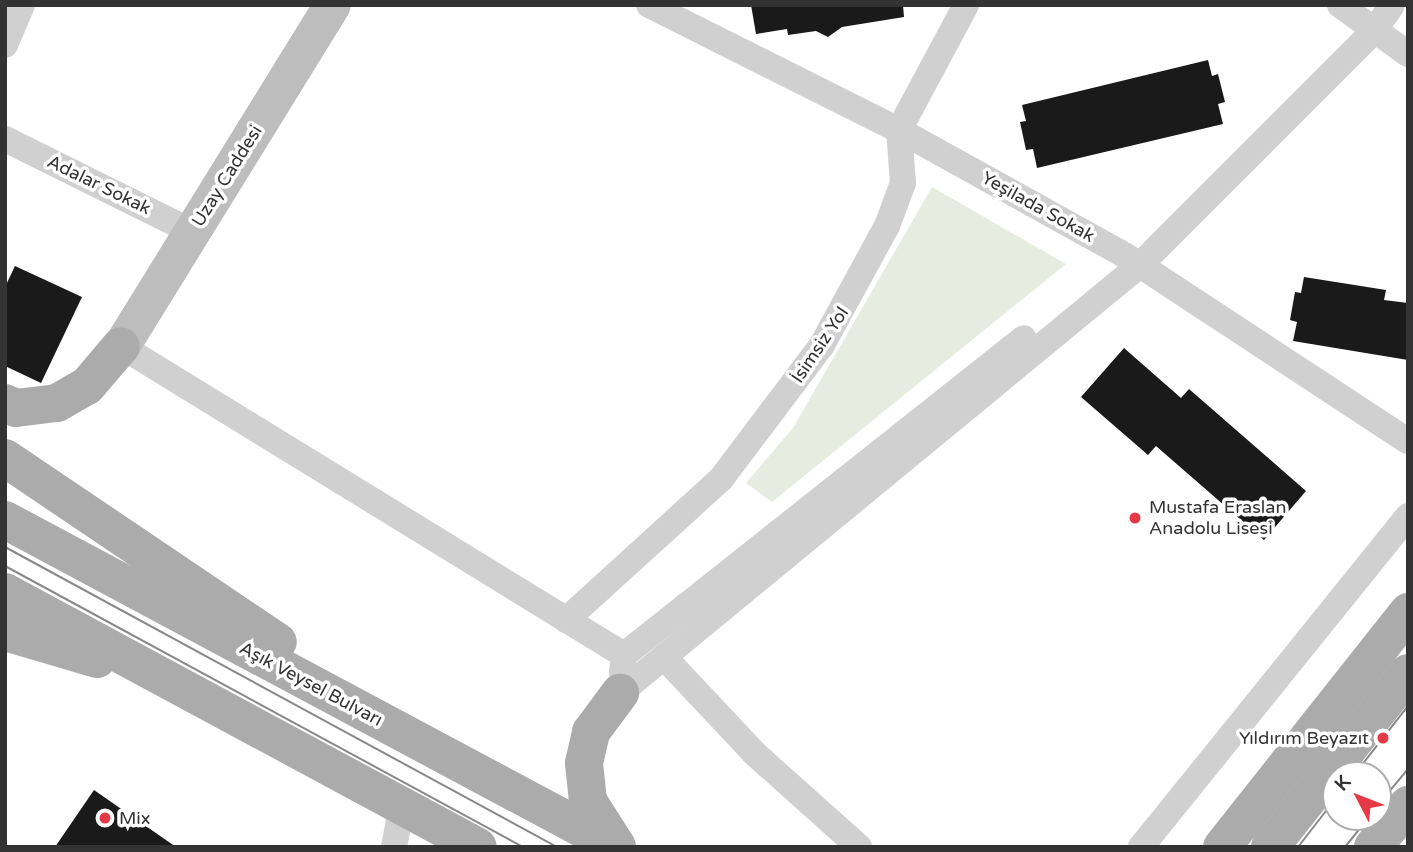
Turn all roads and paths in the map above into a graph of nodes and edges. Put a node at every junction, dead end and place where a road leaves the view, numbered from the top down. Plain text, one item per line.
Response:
1 (22, 5) edge
2 (332, 5) edge
3 (649, 5) edge
4 (966, 5) edge
5 (1340, 5) edge
6 (1392, 5) edge
7 (1375, 30) junction
8 (5, 45) edge
9 (1408, 54) edge
10 (899, 130) junction
11 (5, 139) edge
12 (192, 232) junction
13 (1133, 261) junction
14 (121, 346) junction
15 (5, 404) edge
16 (1408, 441) edge
17 (5, 458) edge
18 (1408, 516) edge
19 (5, 520) edge
20 (5, 592) edge
21 (1408, 612) edge
22 (566, 620) junction
23 (5, 632) edge
24 (624, 655) junction
25 (664, 657) junction
26 (1408, 673) edge
27 (179, 684) junction
28 (620, 693) junction
29 (442, 754) junction
30 (402, 805) junction
31 (1408, 805) edge
32 (394, 847) edge
33 (478, 847) edge
34 (617, 847) edge
35 (859, 847) edge
36 (1141, 847) edge
37 (1222, 847) edge
38 (1270, 847) edge
39 (1373, 847) edge

1 - 8 street
2 - 12 main road, Uzay Caddesi
3 - 10 street, Yeşilada Sokak
4 - 10 street
5 - 7 street
6 - 7 street
7 - 9 street
7 - 13 street
10 - 13 street, Yeşilada Sokak
10 - 22 street, İsimsiz Yol
11 - 12 street, Adalar Sokak
12 - 14 main road, Uzay Caddesi
13 - 16 street, Yeşilada Sokak
13 - 24 street
13 - 25 street
14 - 15 main road
14 - 22 street
17 - 29 main road
18 - 36 street
19 - 29 main road, Aşık Veysel Bulvarı
20 - 27 main road
21 - 37 main road
22 - 24 street
23 - 27 main road
24 - 28 street
25 - 28 street
25 - 35 street
26 - 38 main road
27 - 30 main road
28 - 34 main road
29 - 34 main road, Aşık Veysel Bulvarı
30 - 32 street
30 - 33 main road
31 - 39 main road

